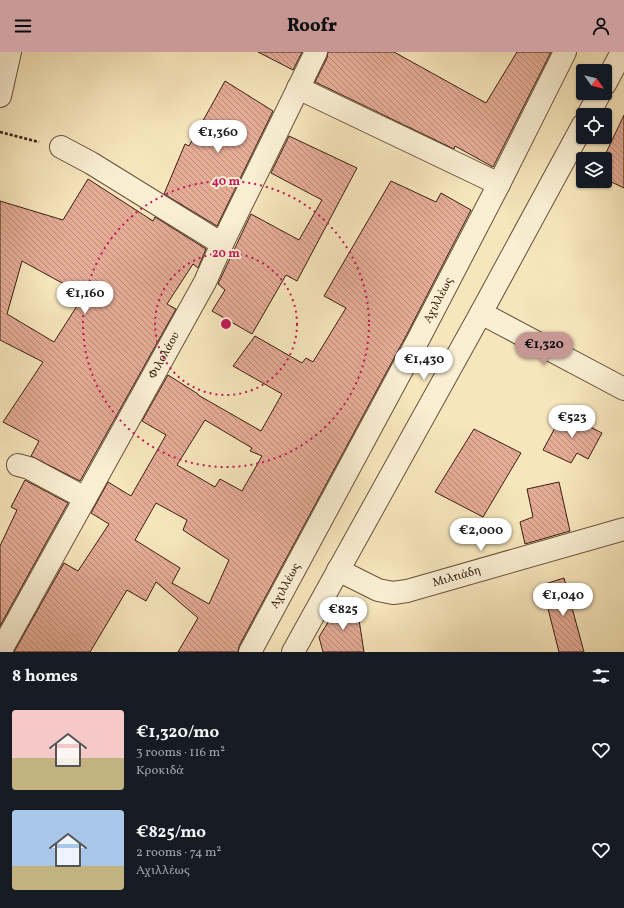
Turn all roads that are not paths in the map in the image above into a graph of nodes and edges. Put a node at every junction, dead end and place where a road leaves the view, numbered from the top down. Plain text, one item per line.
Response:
1 (10, 52) edge
2 (316, 52) edge
3 (565, 52) edge
4 (622, 52) edge
5 (612, 71) edge
6 (298, 88) junction
7 (0, 96) edge
8 (576, 138) edge
9 (61, 147) road end
10 (499, 184) junction
11 (222, 244) junction
12 (481, 313) junction
13 (624, 389) edge
14 (18, 465) dead end
15 (85, 498) junction
16 (624, 529) edge
17 (338, 570) junction
18 (0, 652) edge
19 (250, 652) edge
20 (293, 652) edge

1 - 7 street
2 - 6 street, Φιλολάου
3 - 10 street, Αχιλλέως
4 - 5 street
6 - 10 street
6 - 11 street, Φιλολάου
8 - 12 street
9 - 11 street
10 - 19 street, Αχιλλέως
11 - 15 street, Φιλολάου
12 - 13 street
12 - 17 street
14 - 15 street
15 - 18 street, Φιλολάου
16 - 17 street, Μιλτιάδη
17 - 20 street

